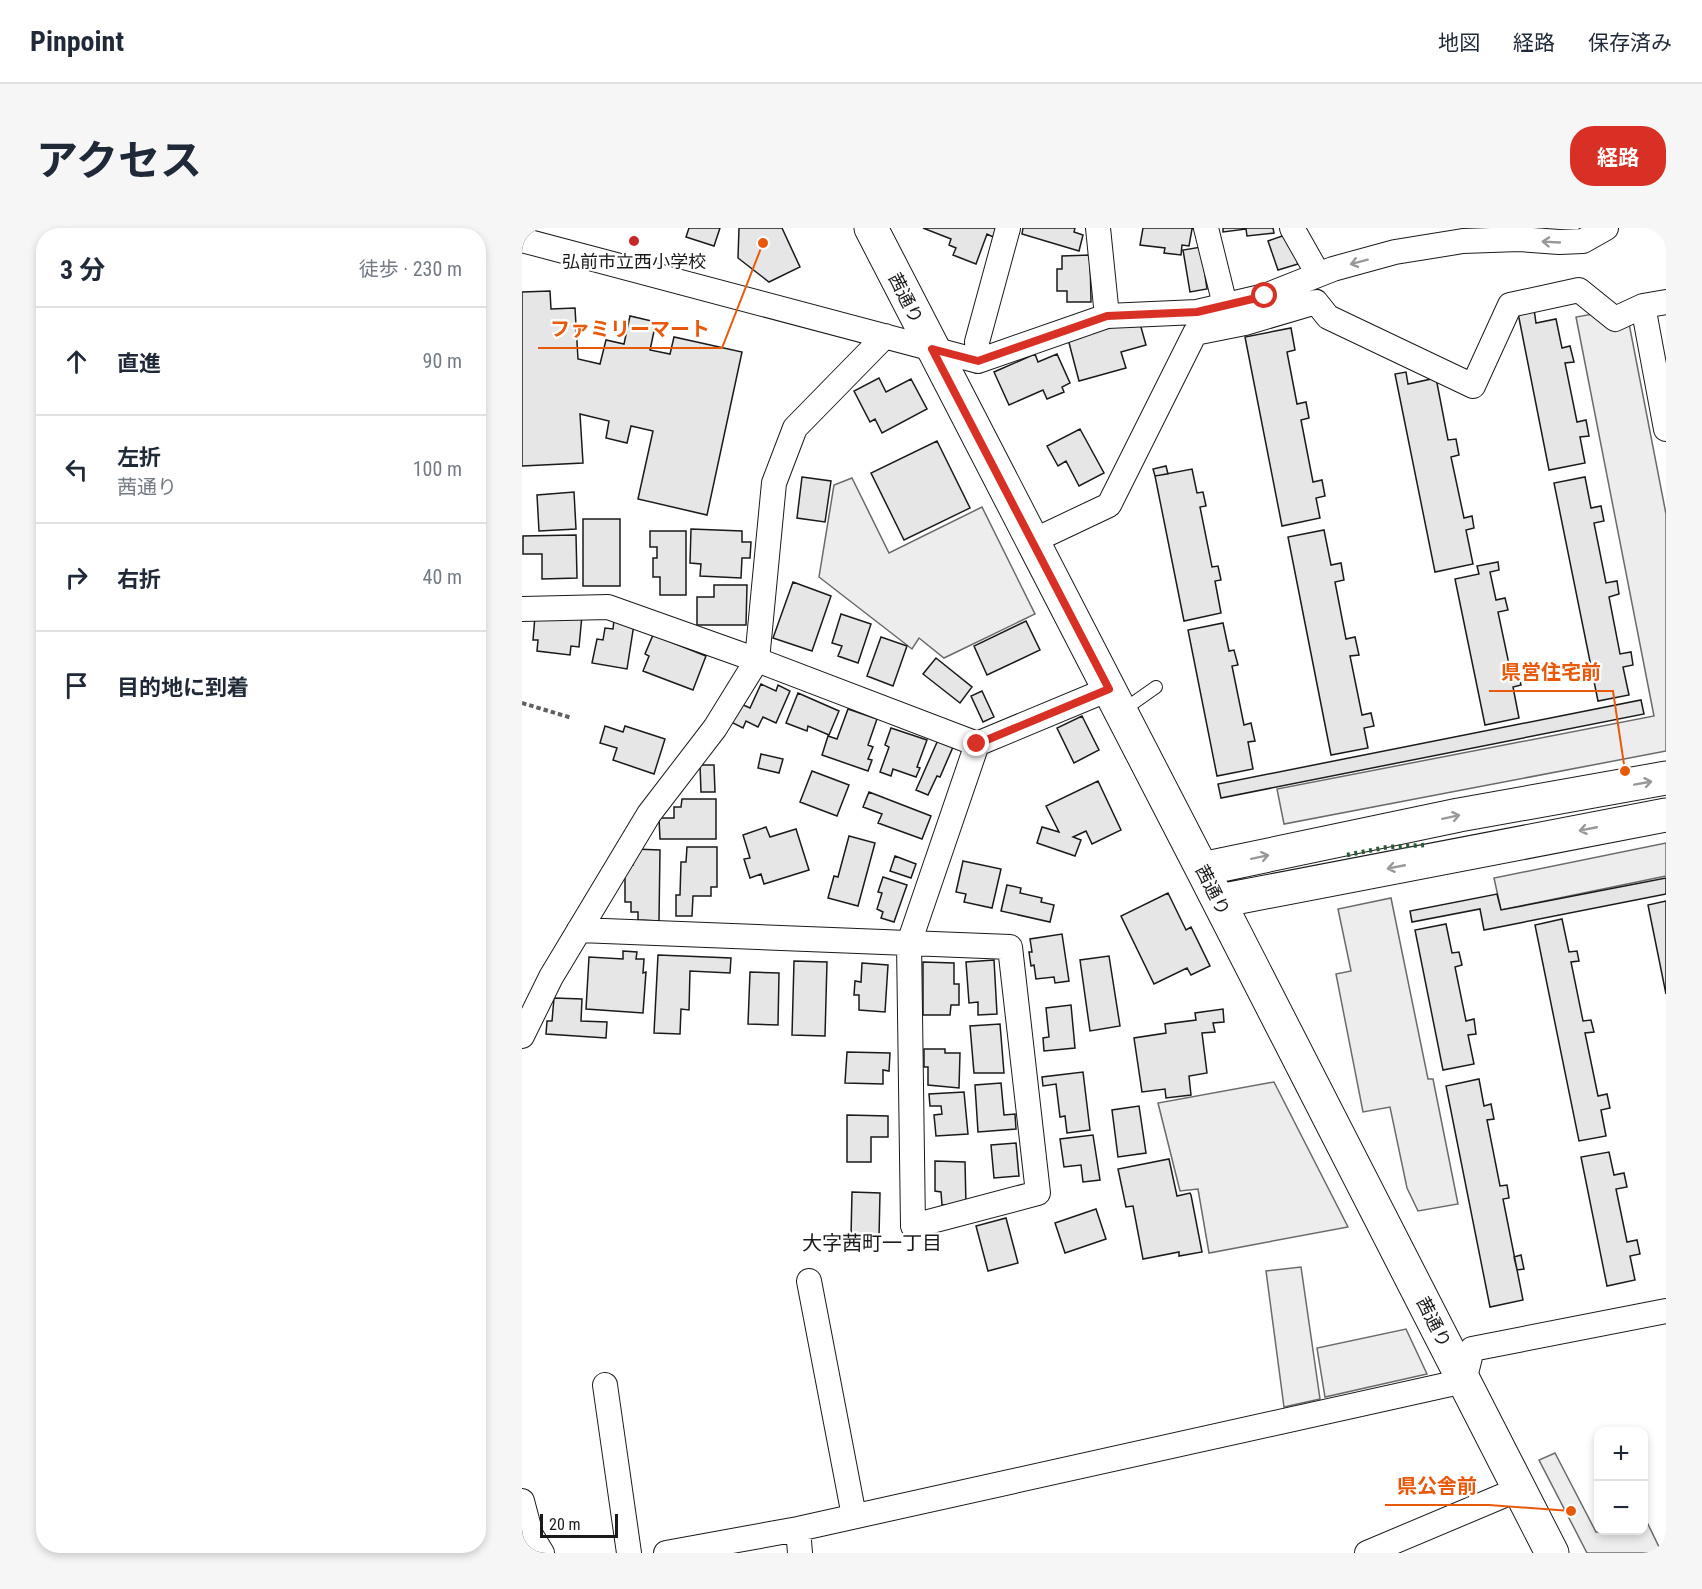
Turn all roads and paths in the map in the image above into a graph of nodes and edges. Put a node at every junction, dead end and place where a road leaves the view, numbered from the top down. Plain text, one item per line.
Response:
1 (871, 228) edge
2 (1008, 228) edge
3 (1098, 228) edge
4 (1206, 228) edge
5 (1292, 228) edge
6 (1606, 228) edge
7 (522, 240) edge
8 (1318, 274) junction
9 (1654, 304) edge
10 (1225, 305) junction
11 (1107, 316) junction
12 (885, 336) junction
13 (932, 349) junction
14 (978, 361) junction
15 (1666, 429) edge
16 (1033, 541) junction
17 (522, 609) edge
18 (757, 660) junction
19 (1156, 687) dead end
20 (1115, 701) junction
21 (522, 703) edge
22 (572, 718) dead end
23 (977, 744) junction
24 (1666, 778) edge
25 (1666, 815) edge
26 (1202, 869) junction
27 (1219, 901) junction
28 (579, 930) junction
29 (909, 943) junction
30 (522, 1036) edge
31 (808, 1281) dead end
32 (1666, 1311) edge
33 (1464, 1381) junction
34 (605, 1385) dead end
35 (1519, 1489) junction
36 (522, 1502) edge
37 (854, 1516) junction
38 (798, 1529) junction
39 (700, 1550) edge
40 (542, 1553) edge
41 (629, 1553) edge
42 (666, 1553) edge
43 (800, 1553) edge
44 (1366, 1553) edge
45 (1552, 1553) edge

1 - 13 street, 茜通り
2 - 14 street
3 - 11 street
4 - 10 street
5 - 8 street
6 -> 8 street
7 - 12 street
8 - 10 street
9 - 15 street
9 - 16 street
10 - 11 street
11 - 14 street
12 - 13 street
12 - 18 street
13 - 14 street
13 - 16 street, 茜通り
16 - 20 street, 茜通り
17 - 18 street
18 - 23 street
18 - 28 street
19 - 20 lane
20 - 23 street
20 - 26 street, 茜通り
21 - 22 path
23 - 29 street
26 -> 24 street
25 -> 27 street
26 - 27 street, 茜通り
27 - 33 street, 茜通り
28 - 29 street
28 - 30 street
29 - 29 street
31 - 37 street
32 - 33 street
33 - 35 street, 茜通り
33 - 37 street
34 - 41 street
35 - 44 street
35 - 45 street, 茜通り
36 - 40 street
37 - 38 street
38 - 39 street
38 - 43 street
39 - 42 street

